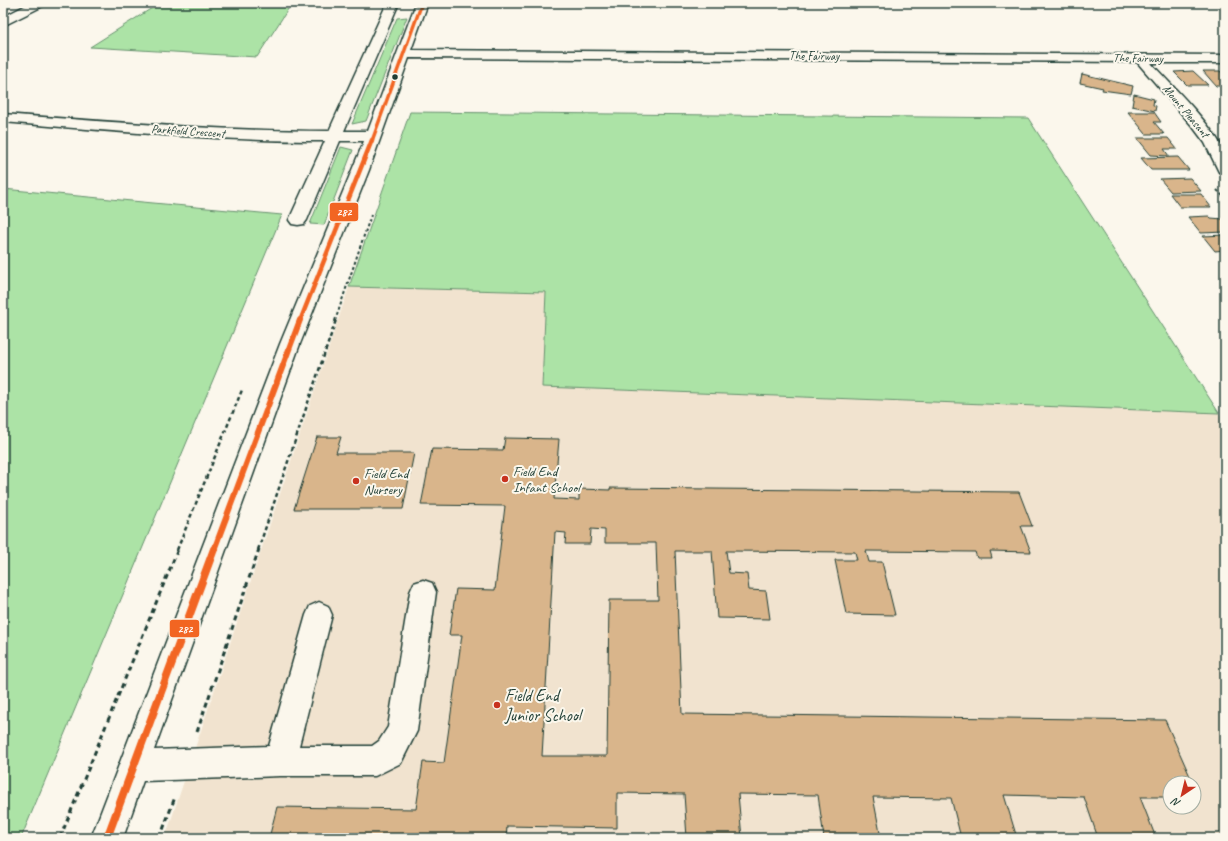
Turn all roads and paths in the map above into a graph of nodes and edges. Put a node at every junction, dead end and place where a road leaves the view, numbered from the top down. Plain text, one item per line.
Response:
1 (39, 3) edge
2 (393, 3) edge
3 (422, 3) edge
4 (3, 22) edge
5 (403, 54) junction
6 (1140, 58) junction
7 (1225, 59) edge
8 (3, 118) edge
9 (334, 136) junction
10 (373, 136) junction
11 (1225, 169) edge
12 (374, 208) dead end
13 (298, 220) dead end
14 (244, 387) dead end
15 (423, 592) dead end
16 (320, 615) dead end
17 (280, 761) junction
18 (186, 765) junction
19 (134, 766) junction
20 (60, 838) edge
21 (107, 838) edge
22 (160, 838) edge

1 - 4 street
2 - 9 street
3 - 5 street
5 - 6 street, The Fairway
5 - 10 street
6 - 7 street, The Fairway
6 - 11 street, Mount Pleasant
8 - 9 street, Parkfield Crescent
9 - 10 street, Parkfield Crescent
9 - 13 street
10 - 19 street
12 - 18 path
14 - 20 path
15 - 17 street
16 - 17 street
17 - 18 street
18 - 19 street
18 - 22 path
19 - 21 street

